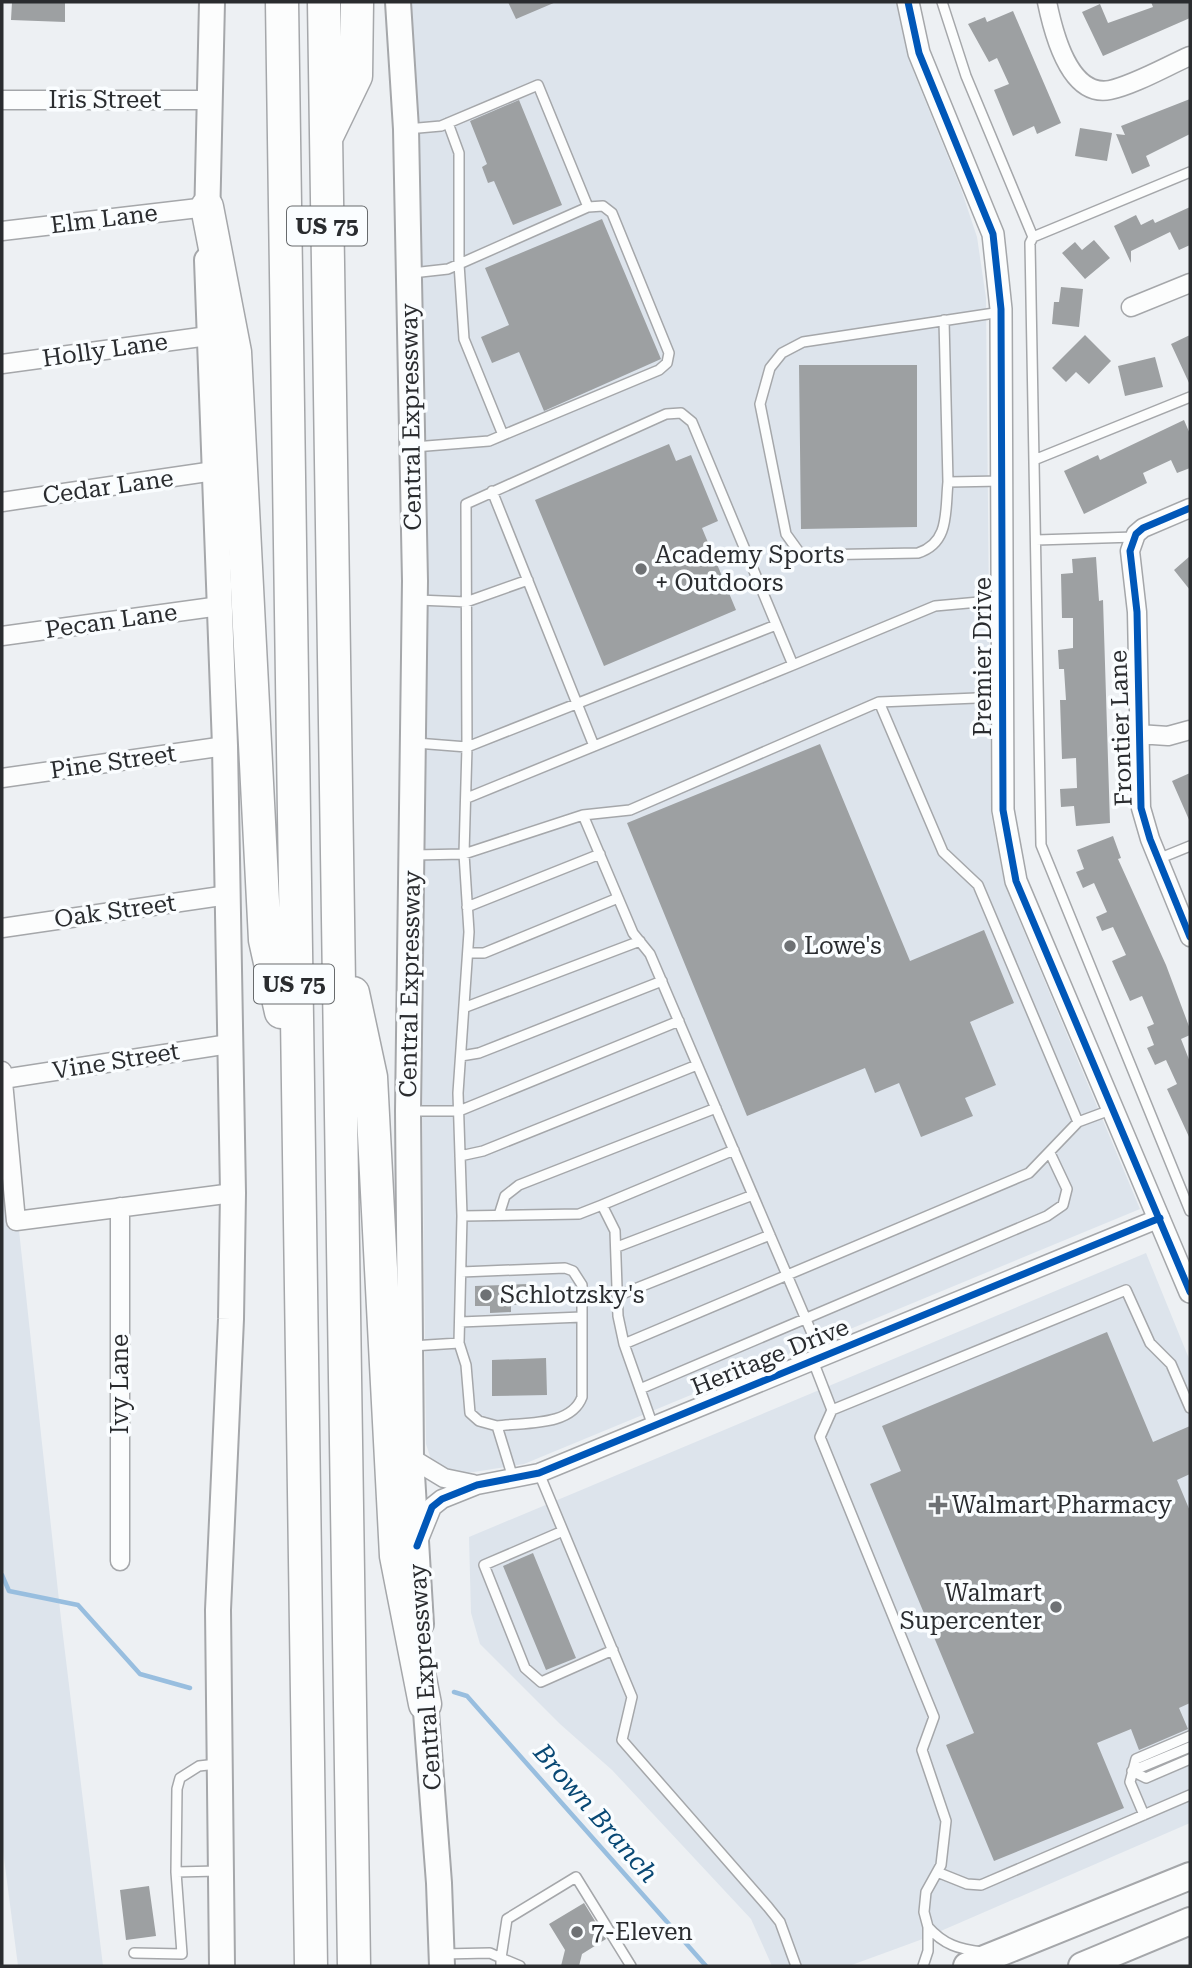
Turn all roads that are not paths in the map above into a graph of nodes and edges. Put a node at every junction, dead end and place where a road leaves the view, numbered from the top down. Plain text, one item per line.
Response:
1 (212, 2) edge
2 (282, 2) edge
3 (324, 2) edge
4 (358, 2) edge
5 (398, 2) edge
6 (908, 2) edge
7 (942, 2) edge
8 (1049, 3) edge
9 (1190, 56) edge
10 (2, 100) edge
11 (208, 100) junction
12 (448, 123) junction
13 (406, 129) junction
14 (326, 138) junction
15 (1190, 172) edge
16 (207, 207) junction
17 (588, 207) junction
18 (2, 231) edge
19 (1033, 237) junction
20 (459, 264) junction
21 (408, 273) junction
22 (1190, 283) edge
23 (1131, 307) dead end
24 (1001, 312) junction
25 (944, 320) junction
26 (208, 336) junction
27 (2, 364) edge
28 (1190, 397) edge
29 (503, 435) junction
30 (412, 447) junction
31 (1034, 460) junction
32 (214, 471) junction
33 (1002, 481) junction
34 (948, 482) junction
35 (492, 491) junction
36 (2, 502) edge
37 (1190, 508) edge
38 (1035, 540) junction
39 (1133, 544) junction
40 (528, 580) junction
41 (415, 600) junction
42 (1002, 600) junction
43 (466, 602) junction
44 (220, 606) junction
45 (776, 625) junction
46 (2, 636) edge
47 (793, 665) junction
48 (1003, 697) junction
49 (879, 702) junction
50 (577, 703) junction
51 (1190, 730) edge
52 (1138, 734) junction
53 (413, 743) junction
54 (225, 746) junction
55 (594, 746) junction
56 (467, 747) junction
57 (2, 778) edge
58 (467, 798) junction
59 (583, 815) junction
60 (1190, 846) edge
61 (464, 854) junction
62 (600, 854) junction
63 (412, 855) junction
64 (1158, 859) junction
65 (228, 895) junction
66 (618, 898) junction
67 (467, 907) junction
68 (2, 928) edge
69 (338, 929) junction
70 (1190, 937) edge
71 (640, 941) junction
72 (468, 953) junction
73 (662, 981) junction
74 (466, 1007) junction
75 (679, 1021) junction
76 (229, 1044) junction
77 (461, 1056) junction
78 (697, 1065) junction
79 (2, 1071) edge
80 (295, 1075) junction
81 (3, 1079) edge
82 (716, 1108) junction
83 (1113, 1109) junction
84 (408, 1111) junction
85 (458, 1111) junction
86 (1078, 1122) junction
87 (734, 1150) junction
88 (1050, 1153) junction
89 (460, 1156) junction
90 (233, 1193) junction
91 (753, 1195) junction
92 (602, 1205) junction
93 (120, 1207) junction
94 (1190, 1211) edge
95 (499, 1215) junction
96 (462, 1216) junction
97 (1160, 1218) junction
98 (770, 1235) junction
99 (617, 1247) junction
100 (461, 1272) junction
101 (787, 1275) junction
102 (1190, 1293) edge
103 (617, 1296) junction
104 (582, 1317) junction
105 (806, 1318) junction
106 (460, 1322) junction
107 (459, 1343) junction
108 (624, 1344) junction
109 (410, 1346) junction
110 (817, 1359) junction
111 (640, 1389) junction
112 (1190, 1408) edge
113 (832, 1410) junction
114 (497, 1426) junction
115 (653, 1426) junction
116 (411, 1458) junction
117 (539, 1473) junction
118 (513, 1478) junction
119 (477, 1485) junction
120 (564, 1531) junction
121 (417, 1546) junction
122 (120, 1561) dead end
123 (613, 1650) junction
124 (425, 1704) junction
125 (1190, 1736) edge
126 (1190, 1746) edge
127 (1190, 1759) edge
128 (218, 1764) junction
129 (1132, 1772) junction
130 (1190, 1795) edge
131 (1144, 1815) junction
132 (220, 1871) junction
133 (176, 1872) junction
134 (937, 1872) junction
135 (1190, 1876) edge
136 (1190, 1921) edge
137 (929, 1927) junction
138 (134, 1953) dead end
139 (182, 1954) junction
140 (996, 1954) junction
141 (442, 1960) edge
142 (501, 1962) edge
143 (183, 1966) edge
144 (222, 1966) edge
145 (311, 1966) edge
146 (354, 1966) edge
147 (520, 1966) edge
148 (631, 1966) edge
149 (796, 1966) edge
150 (923, 1966) edge
151 (967, 1966) edge
152 (1082, 1966) edge

1 - 11 main road
2 - 80 highway, US 75
3 - 14 highway, US 75
4 - 14 highway
5 - 13 main road, Central Expressway
6 - 24 street, Premier Drive
7 - 19 lane
8 - 9 street
10 - 11 street, Iris Street
11 - 16 main road
12 - 13 lane
12 - 17 lane
12 - 20 lane
13 - 21 main road, Central Expressway
14 - 69 highway, US 75
15 - 19 lane
16 - 18 street, Elm Lane
16 - 26 main road
16 - 80 highway
17 - 20 lane
17 - 29 lane
19 - 31 lane
20 - 21 lane
20 - 29 lane
21 - 30 main road, Central Expressway
22 - 23 street
24 - 25 lane
24 - 33 street, Premier Drive
25 - 34 lane
25 - 34 lane
26 - 27 street, Holly Lane
26 - 32 main road
28 - 31 lane
29 - 30 lane
30 - 41 main road, Central Expressway
31 - 38 lane
32 - 36 street, Cedar Lane
32 - 44 main road
33 - 34 lane
33 - 42 street, Premier Drive
35 - 40 lane
35 - 43 lane
35 - 45 lane
37 - 39 street
38 - 39 lane
38 - 94 lane
39 - 52 street, Frontier Lane
40 - 43 lane
40 - 50 lane
41 - 43 lane
41 - 53 main road, Central Expressway
42 - 47 lane
42 - 48 street, Premier Drive
43 - 56 lane
44 - 46 street, Pecan Lane
44 - 54 main road
45 - 47 lane
45 - 50 lane
47 - 55 lane
48 - 49 lane
48 - 83 street, Premier Drive
49 - 59 lane
49 - 86 lane
50 - 55 lane
50 - 56 lane
51 - 52 street
52 - 64 street, Frontier Lane
53 - 56 lane
53 - 63 main road, Central Expressway
54 - 57 street, Pine Street
54 - 65 main road
55 - 58 lane
56 - 58 lane
58 - 61 lane
59 - 61 lane
59 - 62 lane
60 - 64 lane
61 - 63 lane
61 - 67 lane
62 - 66 lane
62 - 67 lane
63 - 84 main road, Central Expressway
64 - 70 street, Frontier Lane
65 - 68 street, Oak Street
65 - 76 main road
66 - 71 lane
66 - 72 lane
67 - 72 lane
69 - 124 highway
69 - 146 highway, US 75
71 - 73 lane
71 - 74 lane
72 - 74 lane
73 - 75 lane
73 - 77 lane
74 - 77 lane
75 - 78 lane
75 - 85 lane
76 - 81 street, Vine Street
76 - 90 main road
77 - 85 lane
78 - 82 lane
78 - 89 lane
79 - 81 street
80 - 145 highway, US 75
81 - 93 street
82 - 87 lane
82 - 95 lane
83 - 86 lane
83 - 97 street, Premier Drive
84 - 85 lane
84 - 109 main road, Central Expressway
85 - 89 lane
86 - 88 lane
87 - 91 lane
87 - 92 lane
88 - 101 lane
88 - 105 lane
89 - 96 lane
90 - 93 street
90 - 128 main road
91 - 98 lane
91 - 99 lane
92 - 95 lane
92 - 99 lane
93 - 122 street, Ivy Lane
95 - 96 lane
96 - 100 lane
97 - 102 street, Premier Drive
97 - 110 street, Heritage Drive
98 - 101 lane
98 - 103 lane
99 - 103 lane
100 - 104 lane
100 - 106 lane
101 - 105 lane
101 - 108 lane
103 - 108 lane
104 - 106 lane
104 - 114 lane
105 - 110 lane
105 - 111 lane
106 - 107 lane
107 - 109 lane
107 - 114 lane
108 - 111 lane
109 - 116 main road, Central Expressway
110 - 113 lane
110 - 115 street, Heritage Drive
111 - 115 lane
112 - 113 lane
113 - 134 lane
114 - 118 lane
115 - 117 street, Heritage Drive
116 - 119 street, Heritage Drive
116 - 121 main road, Central Expressway
117 - 118 street, Heritage Drive
117 - 120 lane
118 - 119 street, Heritage Drive
119 - 121 street, Heritage Drive
120 - 123 lane
120 - 123 lane
121 - 124 main road, Central Expressway
123 - 149 lane
124 - 141 main road, Central Expressway
125 - 129 lane
126 - 129 lane
127 - 129 lane
128 - 132 main road
128 - 133 lane
129 - 131 lane
130 - 131 lane
131 - 134 lane
132 - 133 lane
132 - 144 main road
133 - 139 lane
134 - 137 lane
135 - 140 main road
136 - 152 main road
137 - 140 lane
137 - 150 lane
138 - 139 lane
139 - 143 lane
140 - 151 main road
141 - 142 lane
142 - 147 lane
142 - 148 lane

